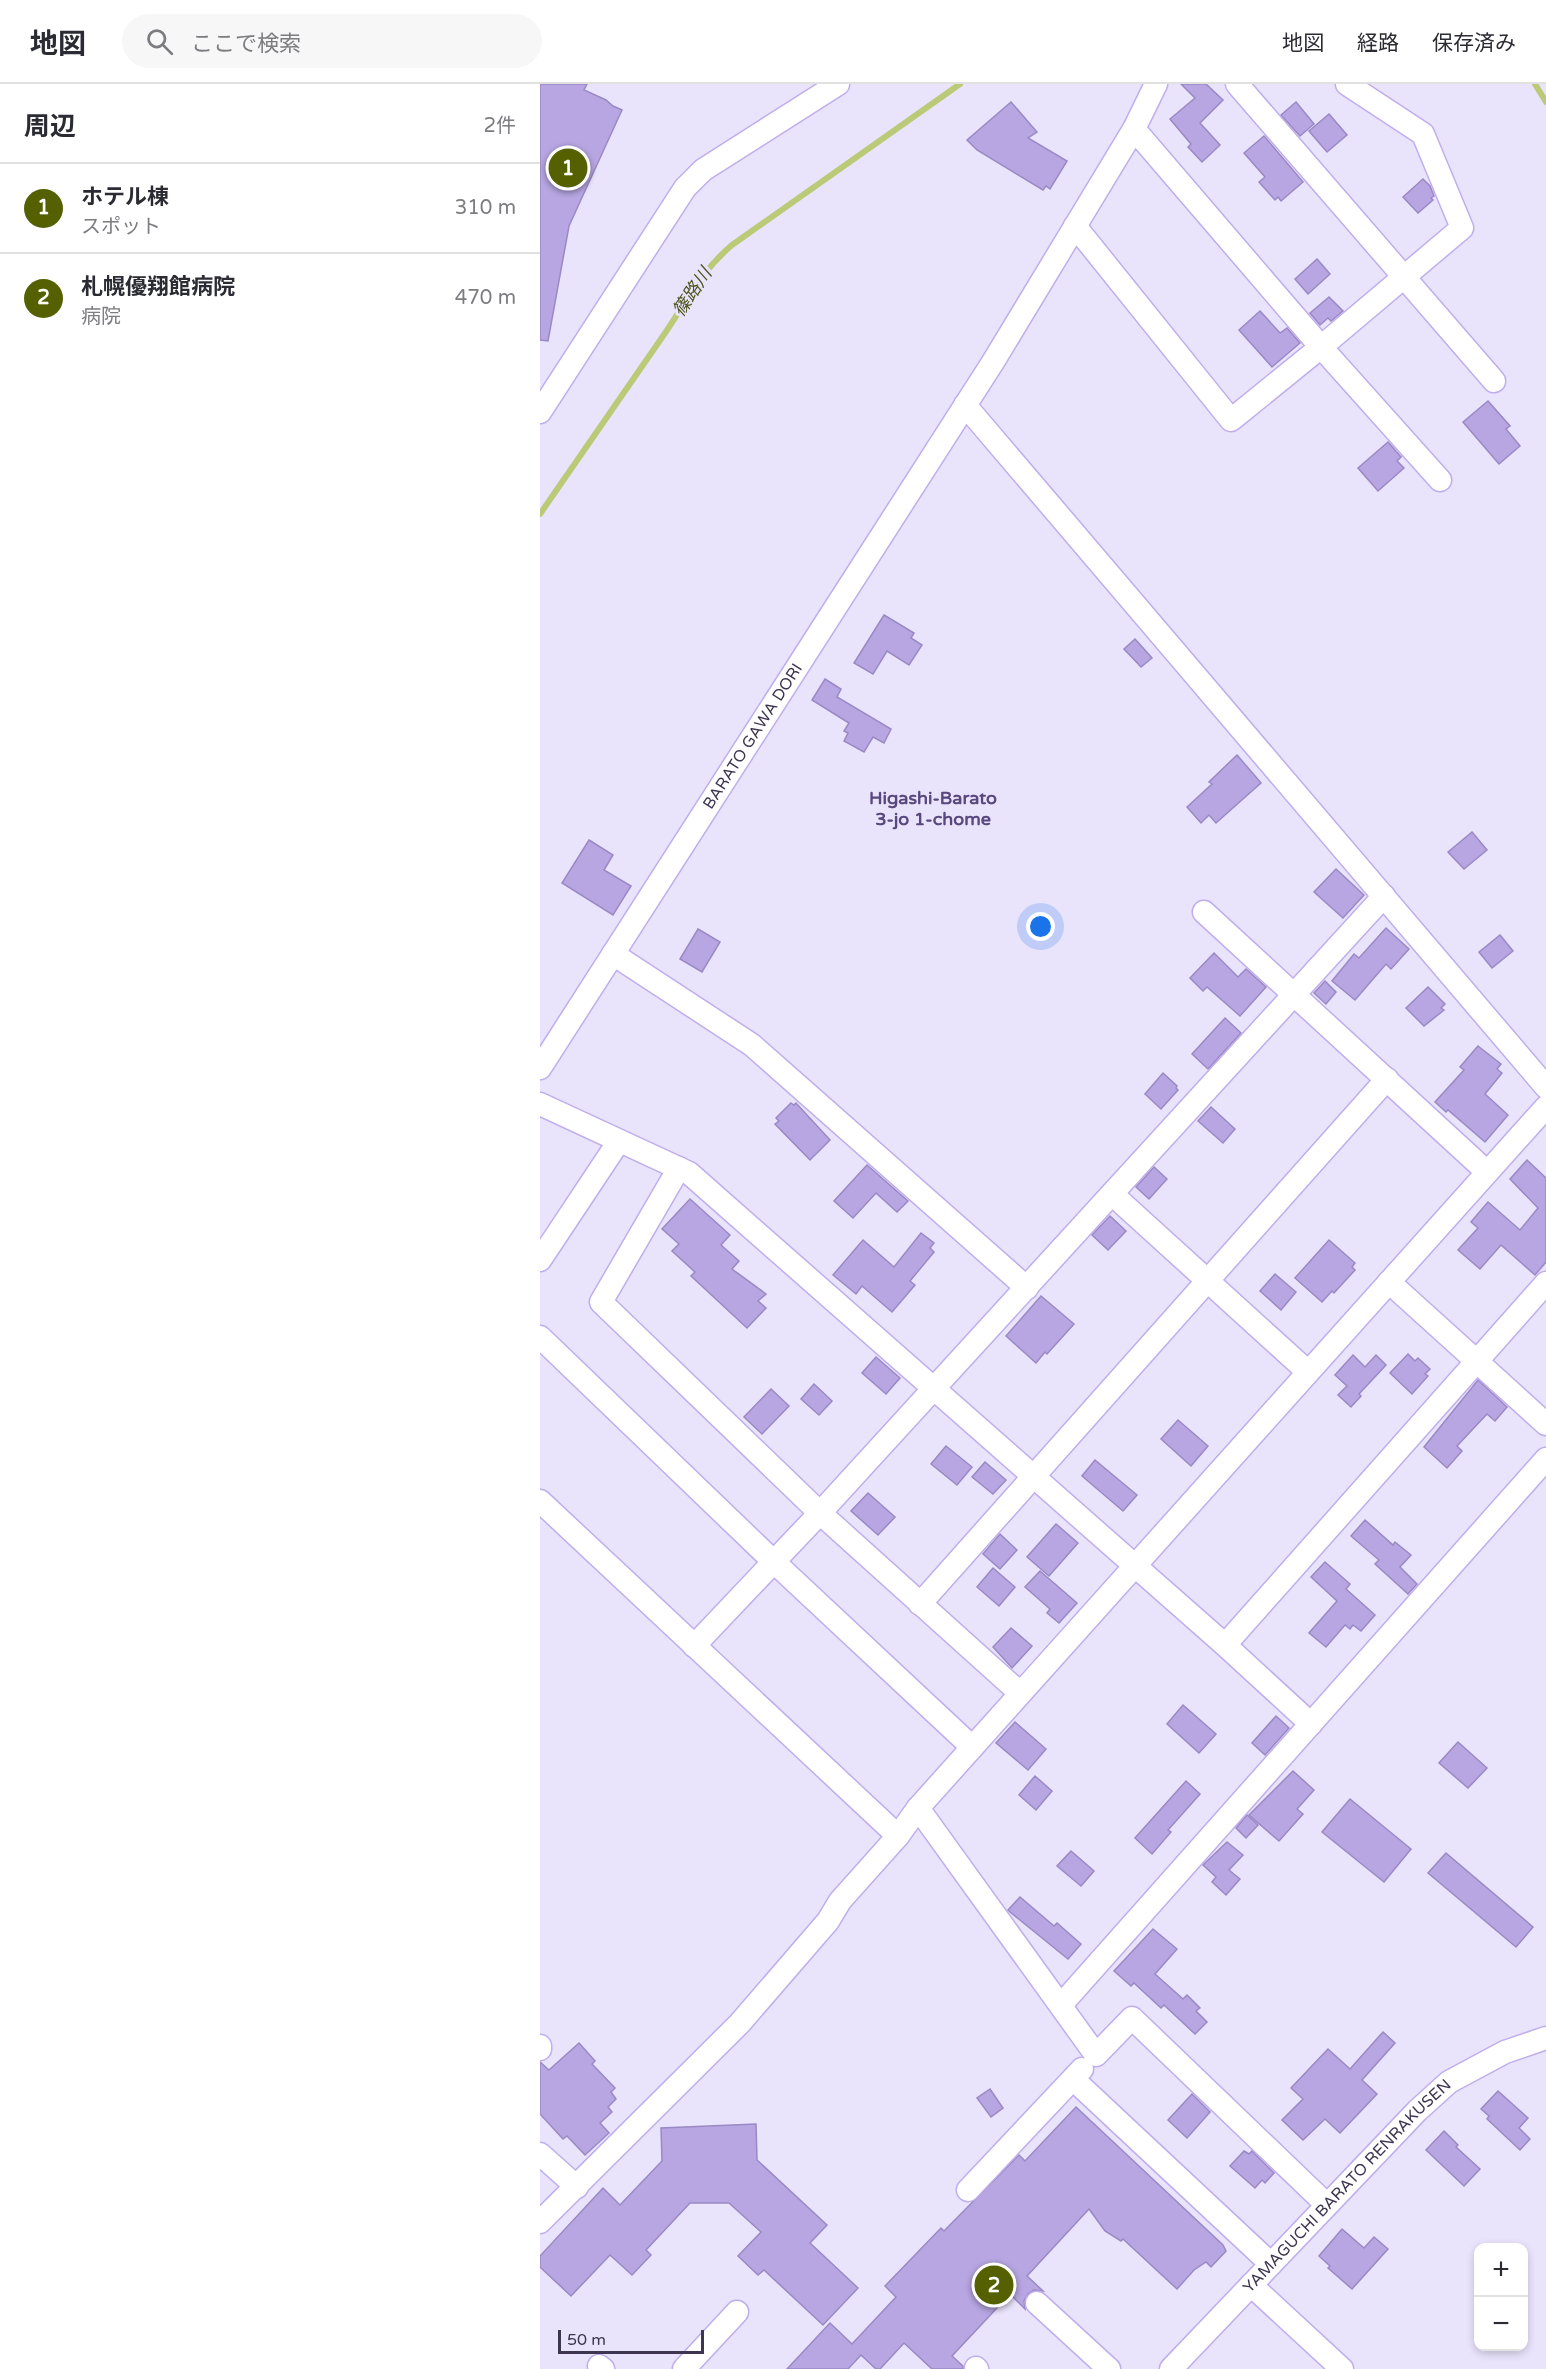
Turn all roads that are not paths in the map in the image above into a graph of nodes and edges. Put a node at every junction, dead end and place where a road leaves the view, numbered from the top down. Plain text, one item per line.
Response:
1 (838, 84) edge
2 (1156, 84) edge
3 (1237, 84) edge
4 (1347, 84) edge
5 (1134, 129) junction
6 (1075, 226) junction
7 (1403, 279) junction
8 (1321, 347) junction
9 (1494, 381) dead end
10 (965, 405) junction
11 (540, 412) edge
12 (1440, 480) dead end
13 (1384, 896) junction
14 (1204, 912) dead end
15 (614, 954) junction
16 (1295, 994) junction
17 (540, 1068) edge
18 (1387, 1079) junction
19 (1546, 1087) edge
20 (540, 1104) edge
21 (1546, 1107) edge
22 (619, 1141) junction
23 (679, 1168) junction
24 (1487, 1172) junction
25 (1112, 1194) junction
26 (540, 1260) edge
27 (1207, 1280) junction
28 (1389, 1282) junction
29 (1546, 1283) edge
30 (1027, 1287) junction
31 (540, 1336) edge
32 (1477, 1361) junction
33 (1308, 1371) junction
34 (933, 1389) junction
35 (1546, 1424) edge
36 (1546, 1459) edge
37 (1032, 1476) junction
38 (540, 1501) edge
39 (820, 1513) junction
40 (773, 1561) junction
41 (1133, 1566) junction
42 (920, 1604) junction
43 (1224, 1645) junction
44 (694, 1646) junction
45 (1020, 1693) junction
46 (1311, 1724) junction
47 (972, 1747) junction
48 (918, 1808) junction
49 (898, 1836) junction
50 (1061, 2005) junction
51 (1546, 2038) edge
52 (1096, 2055) junction
53 (1073, 2079) junction
54 (540, 2154) edge
55 (577, 2187) junction
56 (968, 2190) dead end
57 (1327, 2205) junction
58 (540, 2222) edge
59 (1271, 2264) junction
60 (1251, 2285) junction
61 (1037, 2303) dead end
62 (737, 2312) dead end
63 (1174, 2368) edge
64 (684, 2369) edge
65 (1109, 2369) edge
66 (1342, 2369) edge

1 - 11 street
2 - 5 street, BARATO GAWA DORI
3 - 7 street
4 - 7 street
5 - 6 street, BARATO GAWA DORI
5 - 8 street
6 - 8 street
6 - 10 street, BARATO GAWA DORI
7 - 8 street
7 - 9 street
8 - 12 street
10 - 13 street
10 - 15 street, BARATO GAWA DORI
13 - 16 street
13 - 19 street
14 - 16 street
15 - 17 street, BARATO GAWA DORI
15 - 30 street
16 - 18 street
16 - 25 street
18 - 24 street
18 - 27 street
20 - 22 street
21 - 24 street
22 - 23 street
22 - 26 street
23 - 34 street
23 - 39 street
24 - 28 street
25 - 27 street
25 - 30 street
27 - 33 street
27 - 37 street
28 - 32 street
28 - 33 street
29 - 32 street
30 - 34 street
31 - 40 street
32 - 35 street
32 - 43 street
33 - 41 street
34 - 37 street
34 - 39 street
36 - 46 street
37 - 41 street
37 - 42 street
38 - 44 street
39 - 40 street
39 - 42 street
40 - 44 street
40 - 47 street
41 - 43 street
41 - 45 street
42 - 45 street
43 - 46 street
44 - 49 street
45 - 47 street
46 - 50 street
47 - 48 street
48 - 49 street
48 - 50 street
49 - 55 street
50 - 52 street
51 - 57 street, YAMAGUCHI BARATO RENRAKUSEN
52 - 53 street
52 - 57 street
53 - 56 street
53 - 59 street
54 - 55 street
55 - 58 street
57 - 59 street, YAMAGUCHI BARATO RENRAKUSEN
59 - 60 street, YAMAGUCHI BARATO RENRAKUSEN
60 - 63 street, YAMAGUCHI BARATO RENRAKUSEN
60 - 66 street
61 - 65 street
62 - 64 street

